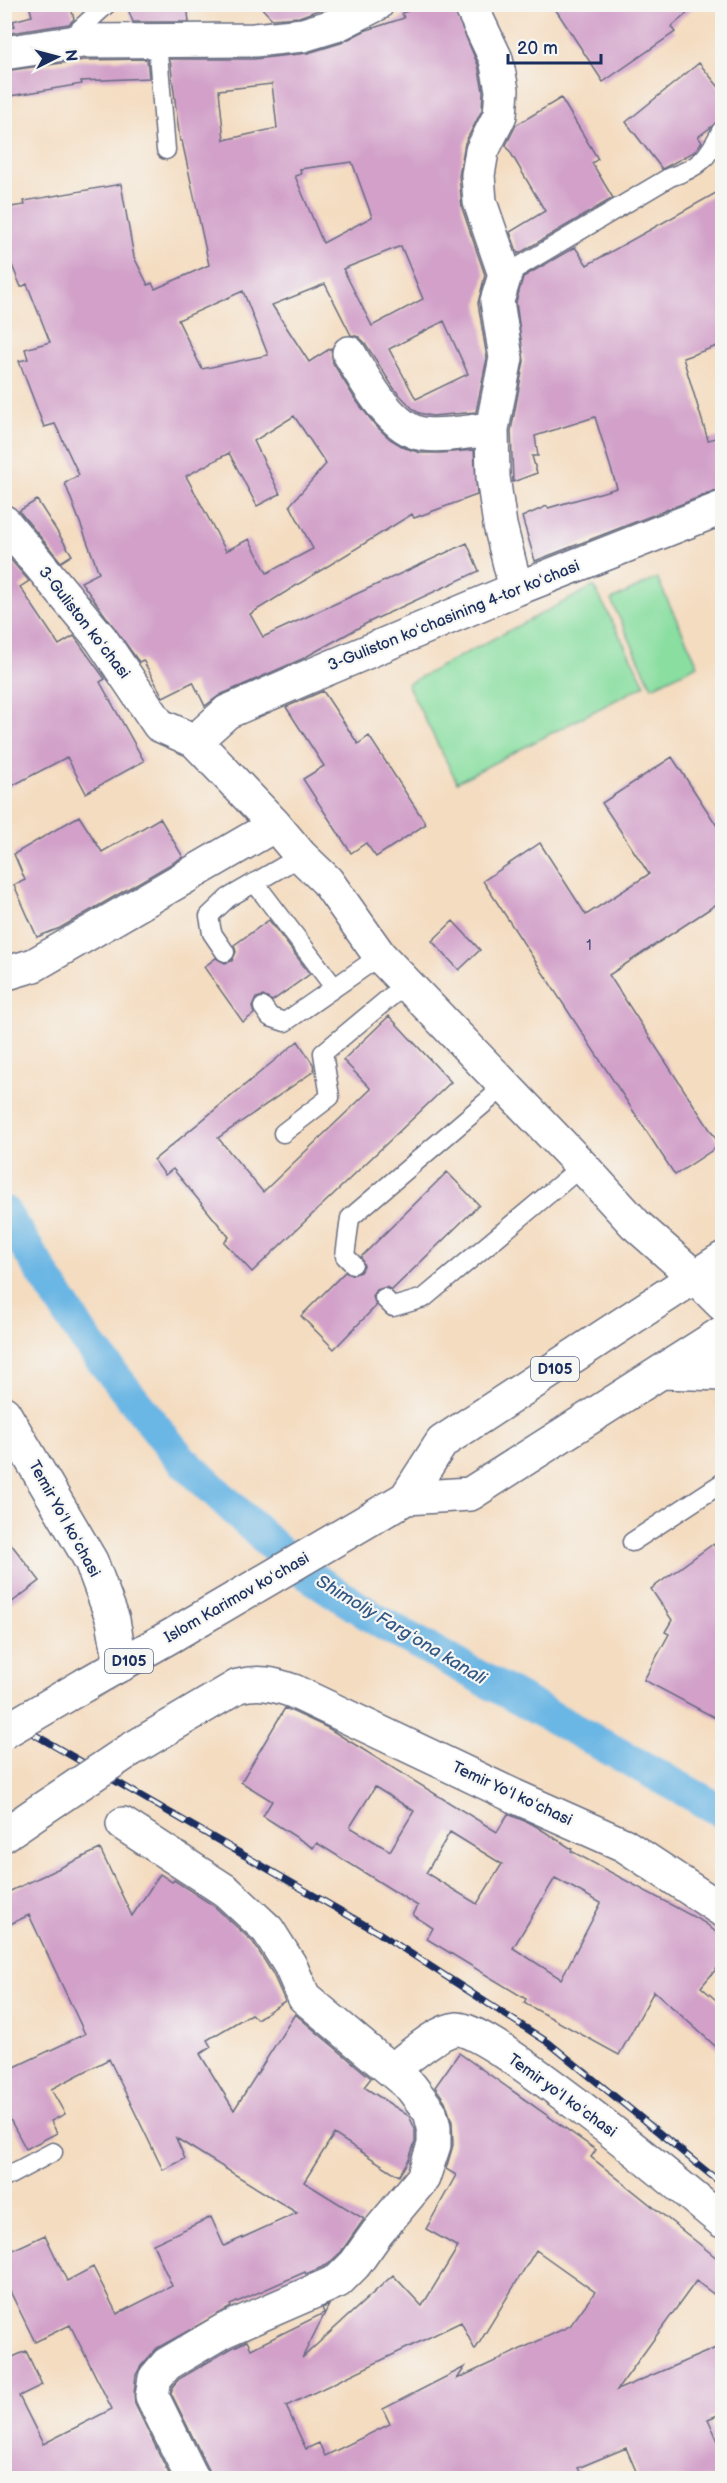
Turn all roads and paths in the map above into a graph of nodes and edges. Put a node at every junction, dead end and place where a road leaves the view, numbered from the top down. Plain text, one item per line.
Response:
1 (107, 4) edge
2 (377, 4) edge
3 (470, 4) edge
4 (157, 41) junction
5 (63, 44) junction
6 (4, 53) edge
7 (721, 131) dead end
8 (165, 150) dead end
9 (505, 275) junction
10 (349, 353) dead end
11 (492, 429) junction
12 (723, 508) edge
13 (4, 522) edge
14 (516, 589) junction
15 (195, 741) junction
16 (275, 825) junction
17 (301, 856) junction
18 (255, 883) junction
19 (225, 952) dead end
20 (380, 956) junction
21 (4, 974) edge
22 (407, 983) junction
23 (334, 987) junction
24 (263, 1007) dead end
25 (506, 1085) junction
26 (283, 1133) dead end
27 (582, 1166) junction
28 (723, 1259) edge
29 (353, 1264) dead end
30 (695, 1277) junction
31 (384, 1298) dead end
32 (723, 1304) edge
33 (723, 1333) edge
34 (663, 1372) junction
35 (723, 1374) edge
36 (4, 1413) edge
37 (723, 1483) edge
38 (406, 1498) junction
39 (632, 1542) dead end
40 (121, 1665) junction
41 (4, 1732) edge
42 (123, 1824) dead end
43 (4, 1835) edge
44 (723, 1910) edge
45 (392, 2070) junction
46 (54, 2152) dead end
47 (4, 2178) edge
48 (723, 2221) edge
49 (192, 2478) edge

1 - 5 lane
2 - 4 street
3 - 9 street
4 - 5 street
4 - 8 lane
5 - 6 street
7 - 9 lane
9 - 11 street
10 - 11 street
11 - 14 street
12 - 14 street, 3-Guliston koʻchasining 4-tor koʻchasi
13 - 15 street, 3-Guliston koʻchasi
14 - 15 street, 3-Guliston koʻchasining 4-tor koʻchasi
15 - 16 street
16 - 17 street
16 - 21 street
17 - 18 lane
17 - 20 street
18 - 19 lane
18 - 23 lane
20 - 22 street
20 - 23 lane
22 - 25 street
22 - 26 lane
23 - 24 lane
25 - 27 street
25 - 29 lane
27 - 30 street
27 - 31 lane
28 - 30 street, Islom Karimov koʻchasi / D105
30 - 32 street
30 - 38 street, Islom Karimov koʻchasi / D105
33 - 34 street, Islom Karimov koʻchasi / D105
34 - 35 street
34 - 38 street, Islom Karimov koʻchasi / D105
36 - 40 street, Temir Yoʻl koʻchasi
37 - 39 lane
38 - 40 street, Islom Karimov koʻchasi / D105
40 - 41 street, Islom Karimov koʻchasi / D105, bridge
42 - 45 street
43 - 44 street, Temir Yoʻl koʻchasi, bridge
45 - 48 street, Temir yoʻl koʻchasi
45 - 49 street
46 - 47 lane

